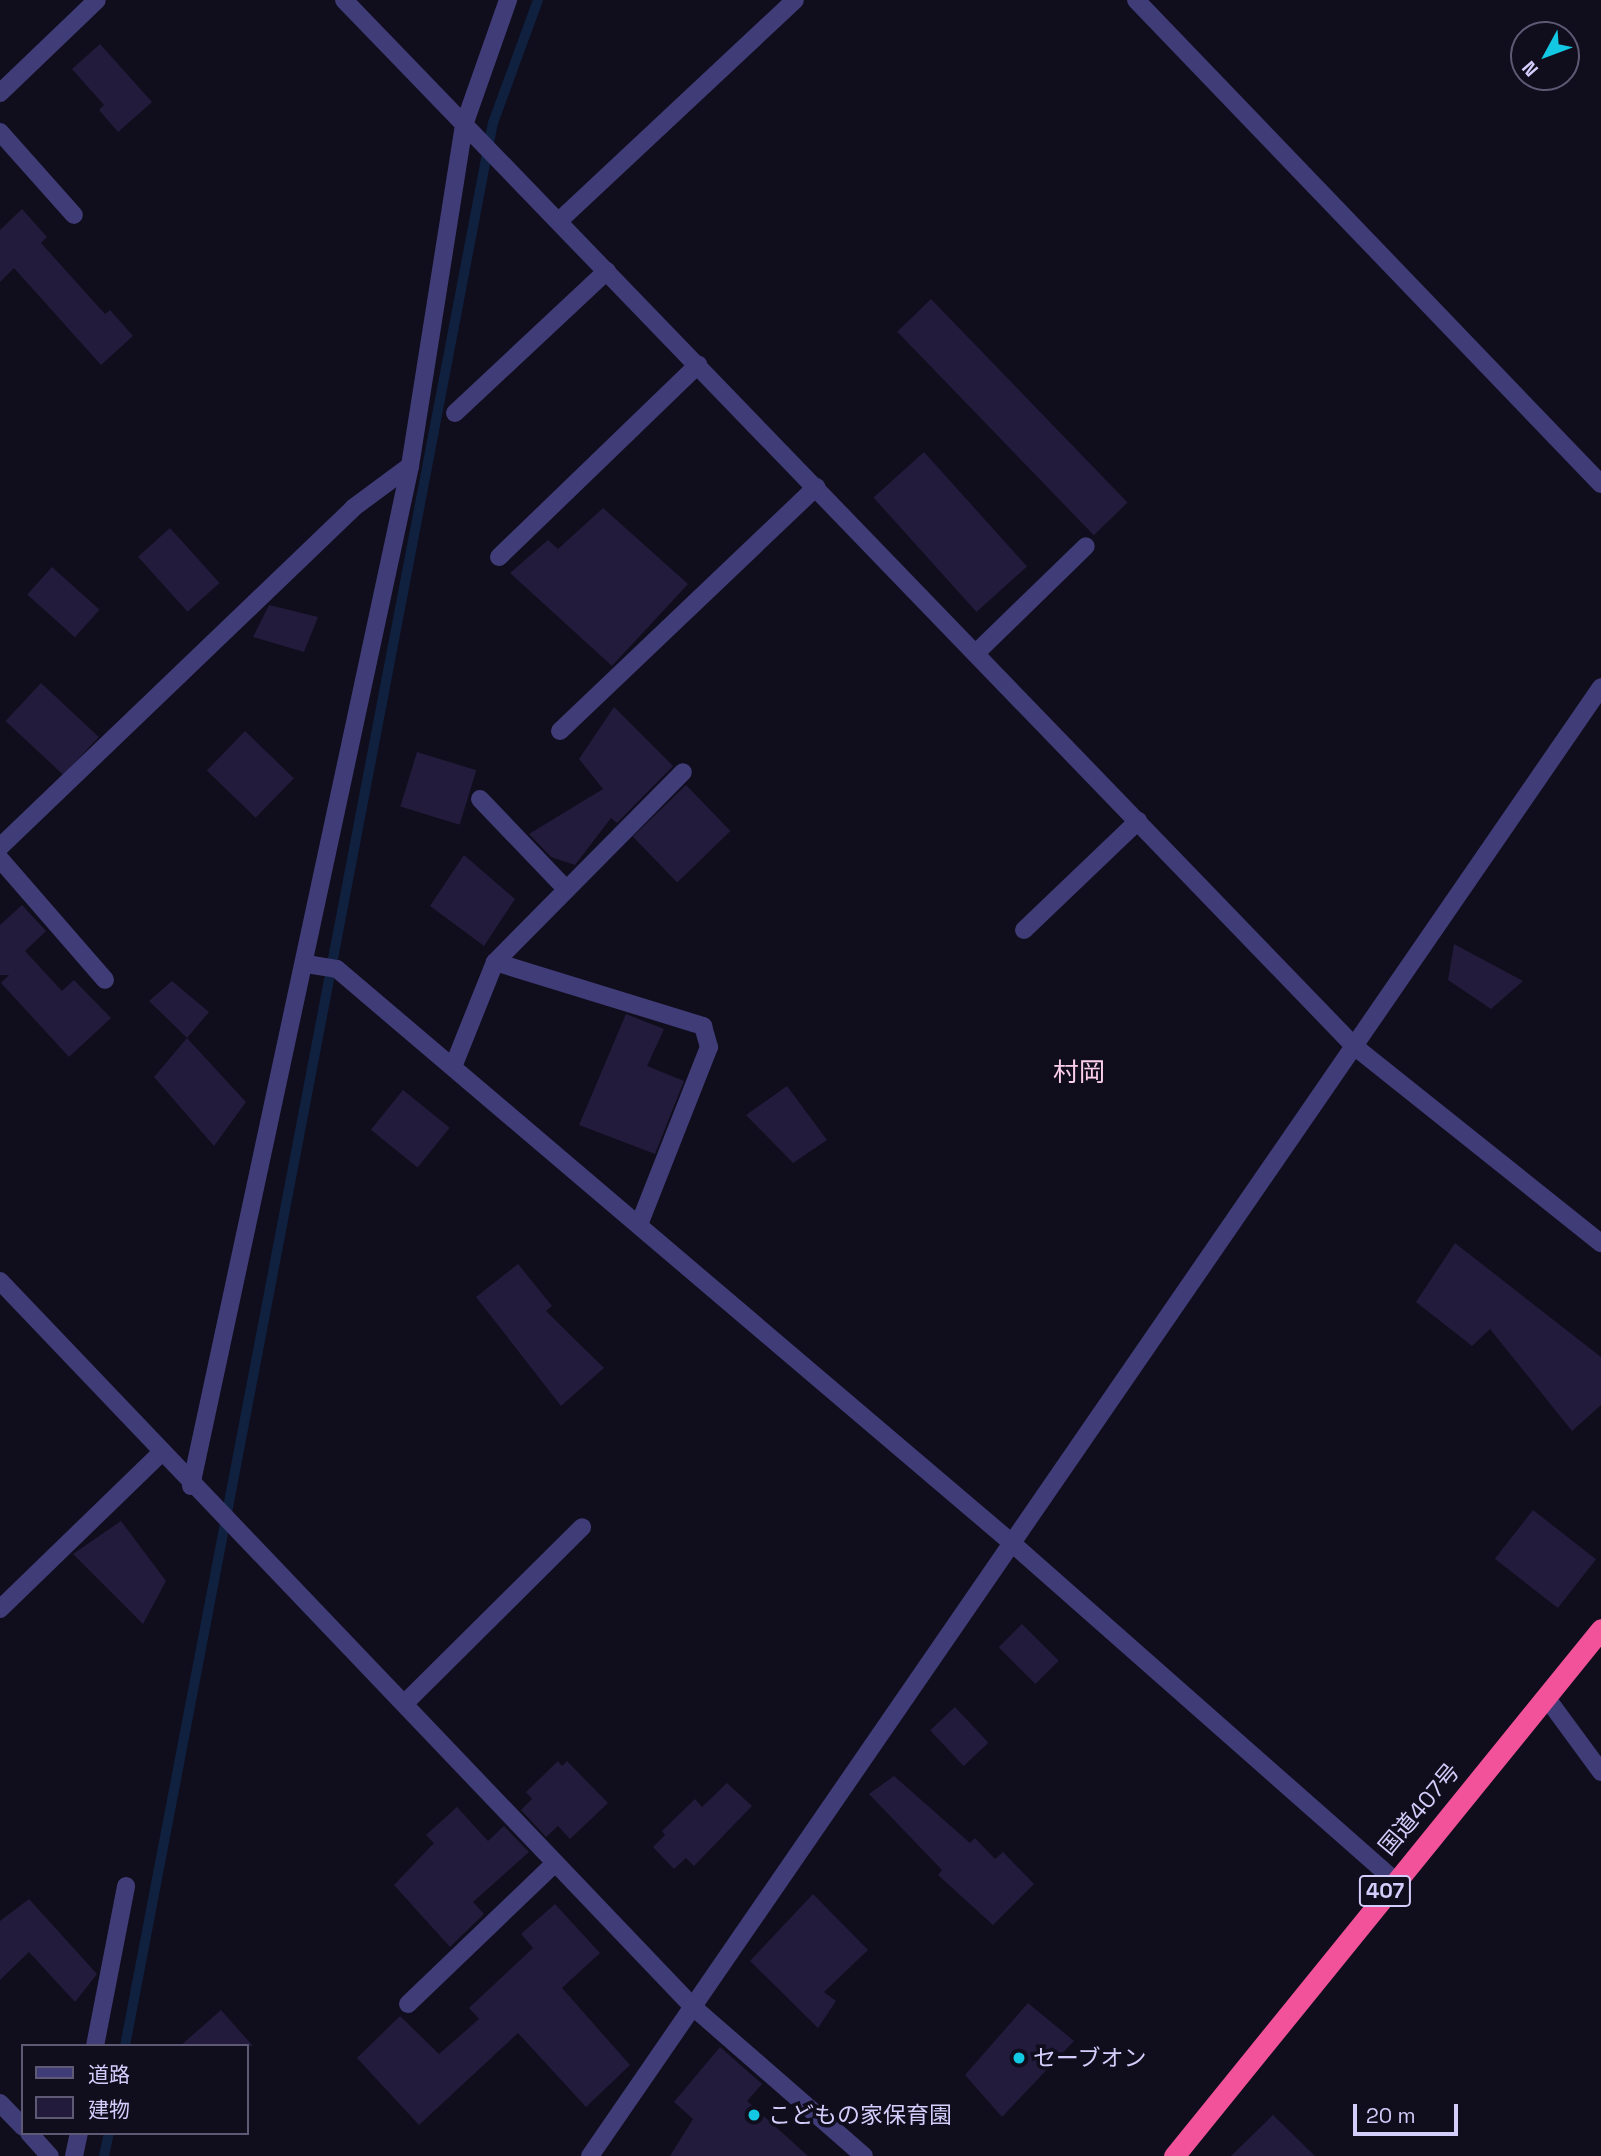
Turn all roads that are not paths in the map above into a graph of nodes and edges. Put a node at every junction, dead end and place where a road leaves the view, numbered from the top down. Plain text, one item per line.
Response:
1 (97, 0) edge
2 (344, 0) edge
3 (508, 0) edge
4 (795, 0) edge
5 (1136, 0) edge
6 (0, 93) edge
7 (464, 125) junction
8 (0, 132) edge
9 (74, 215) dead end
10 (559, 221) junction
11 (607, 271) junction
12 (698, 365) junction
13 (455, 413) dead end
14 (410, 466) junction
15 (1601, 484) edge
16 (816, 487) junction
17 (1086, 546) dead end
18 (499, 556) dead end
19 (976, 653) junction
20 (1601, 687) edge
21 (1595, 711) edge
22 (560, 731) dead end
23 (683, 772) dead end
24 (480, 799) dead end
25 (1138, 821) junction
26 (0, 847) edge
27 (0, 859) edge
28 (566, 889) junction
29 (1024, 930) dead end
30 (495, 962) junction
31 (306, 964) junction
32 (105, 980) dead end
33 (1354, 1046) junction
34 (453, 1067) junction
35 (639, 1225) junction
36 (1601, 1243) edge
37 (0, 1281) edge
38 (160, 1454) junction
39 (191, 1486) junction
40 (582, 1527) dead end
41 (1013, 1544) junction
42 (0, 1609) edge
43 (1601, 1629) edge
44 (1546, 1698) junction
45 (404, 1704) junction
46 (1601, 1772) edge
47 (554, 1864) junction
48 (1394, 1880) junction
49 (125, 1886) dead end
50 (408, 2004) dead end
51 (692, 2006) junction
52 (95, 2044) edge
53 (0, 2103) edge
54 (21, 2125) edge
55 (31, 2135) edge
56 (79, 2135) edge
57 (50, 2156) edge
58 (74, 2156) edge
59 (590, 2156) edge
60 (864, 2156) edge
61 (1174, 2156) edge

1 - 6 street
2 - 7 street
3 - 7 street
4 - 10 street
5 - 15 street
7 - 10 street
7 - 14 street
8 - 9 street
10 - 11 street
11 - 12 street
11 - 13 street
12 - 16 street
12 - 18 street
14 - 26 street
14 - 31 street
16 - 19 street
16 - 22 street
17 - 19 street
19 - 25 street
20 - 21 street
21 - 33 street
23 - 28 street
24 - 28 street
25 - 29 street
25 - 33 street
27 - 32 street
28 - 30 street
30 - 34 street
30 - 35 street
31 - 34 street
31 - 39 street
33 - 36 street
33 - 41 street
34 - 35 street
35 - 41 street
37 - 38 street
38 - 39 street
38 - 42 street
39 - 45 street
40 - 45 street
41 - 48 street
41 - 51 street
43 - 44 highway, 国道407号 / 407
44 - 46 street
44 - 48 highway, 国道407号 / 407
45 - 47 street
47 - 50 street
47 - 51 street
48 - 61 highway, 国道407号 / 407
49 - 52 street
51 - 59 street
51 - 60 street
53 - 54 street
55 - 57 street
56 - 58 street

